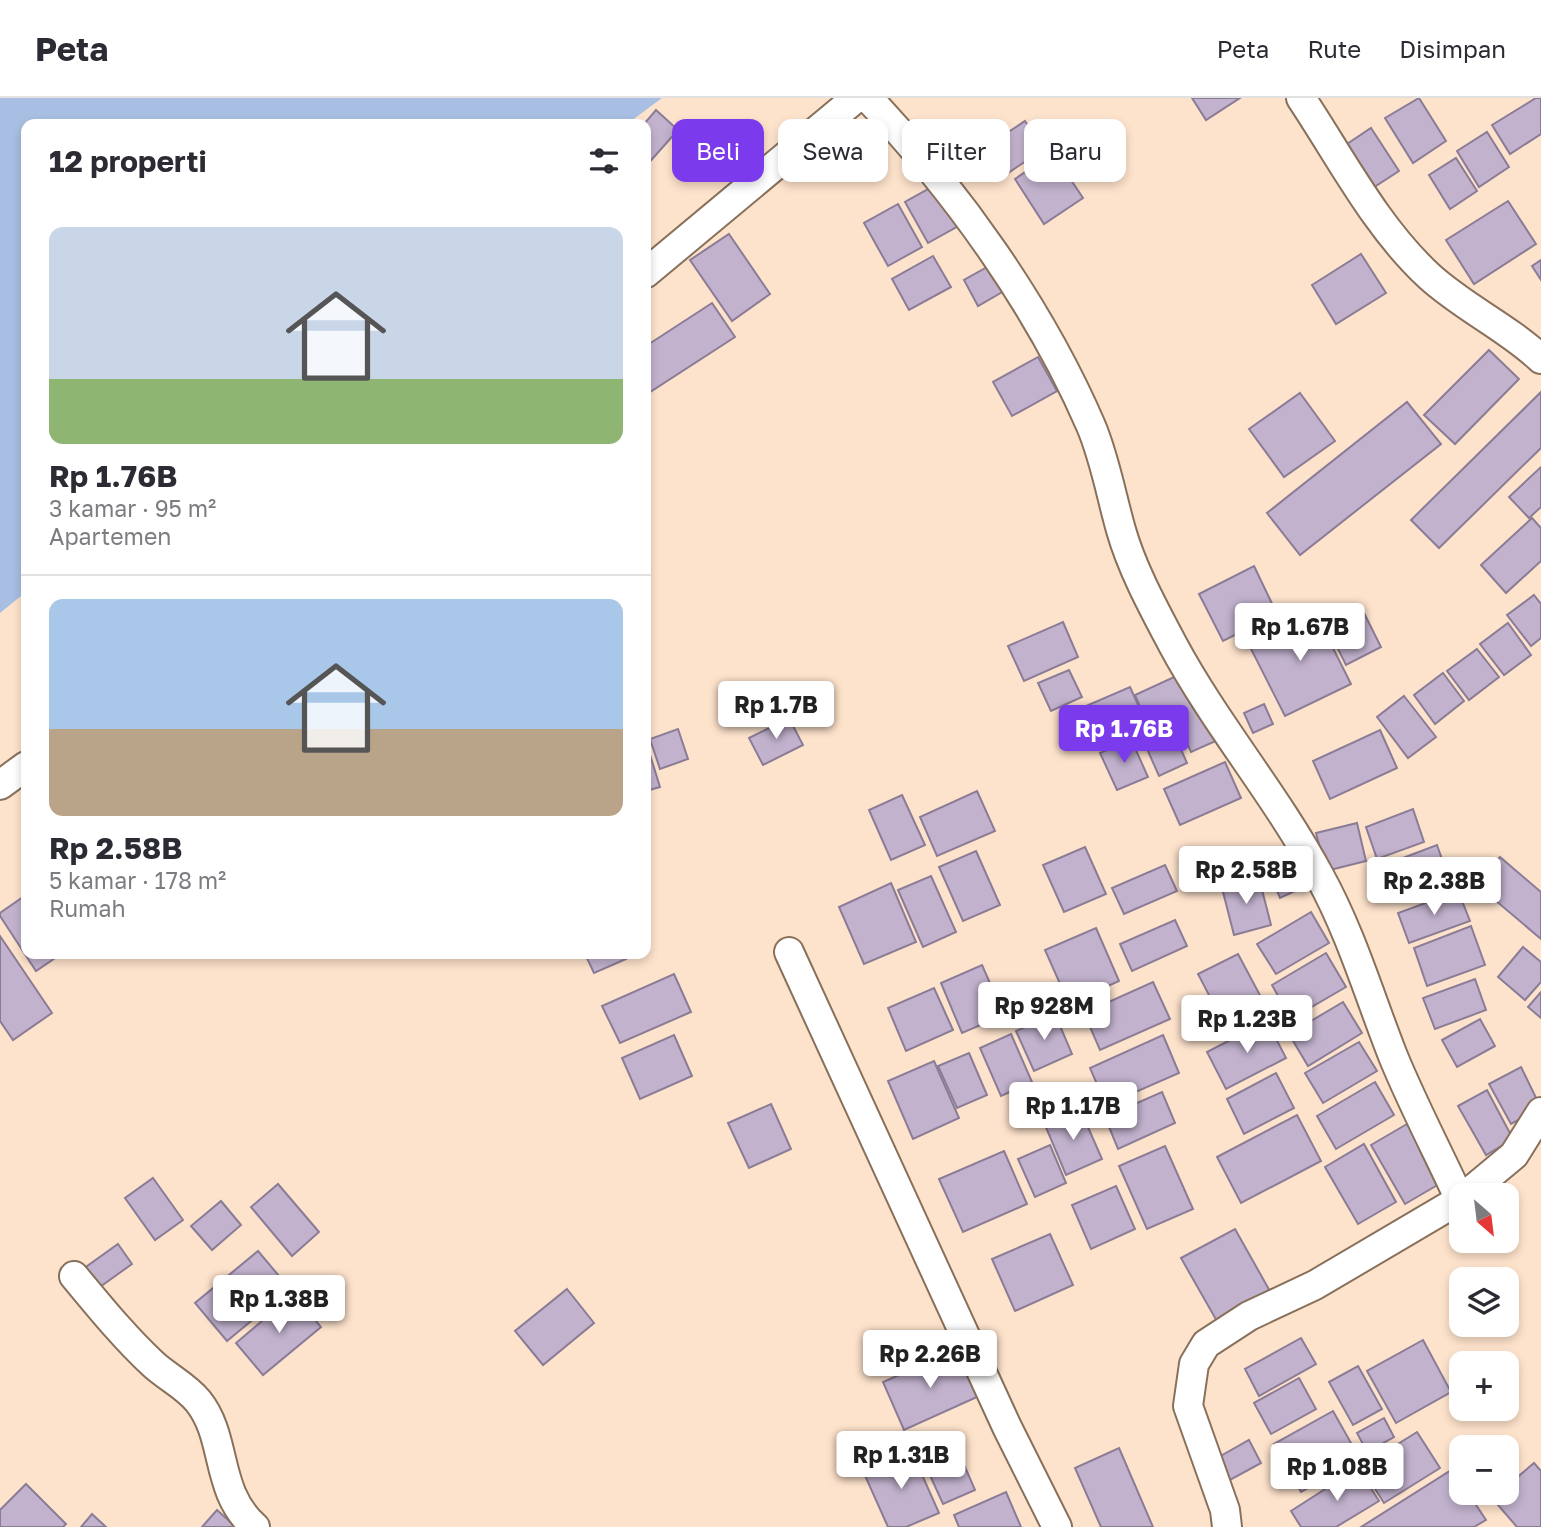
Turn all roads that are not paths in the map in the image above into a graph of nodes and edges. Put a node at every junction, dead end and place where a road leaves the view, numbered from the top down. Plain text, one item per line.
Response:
1 (856, 98) edge
2 (867, 98) edge
3 (1301, 98) edge
4 (651, 269) edge
5 (1541, 359) edge
6 (21, 770) edge
7 (0, 785) edge
8 (789, 952) dead end
9 (1541, 1112) edge
10 (1455, 1183) edge
11 (1480, 1183) edge
12 (1449, 1206) edge
13 (74, 1276) dead end
14 (255, 1527) edge
15 (1056, 1527) edge
16 (1227, 1527) edge

1 - 4 street
2 - 10 street
3 - 5 street
6 - 7 street
8 - 15 street
9 - 11 street
12 - 16 street
13 - 14 street

